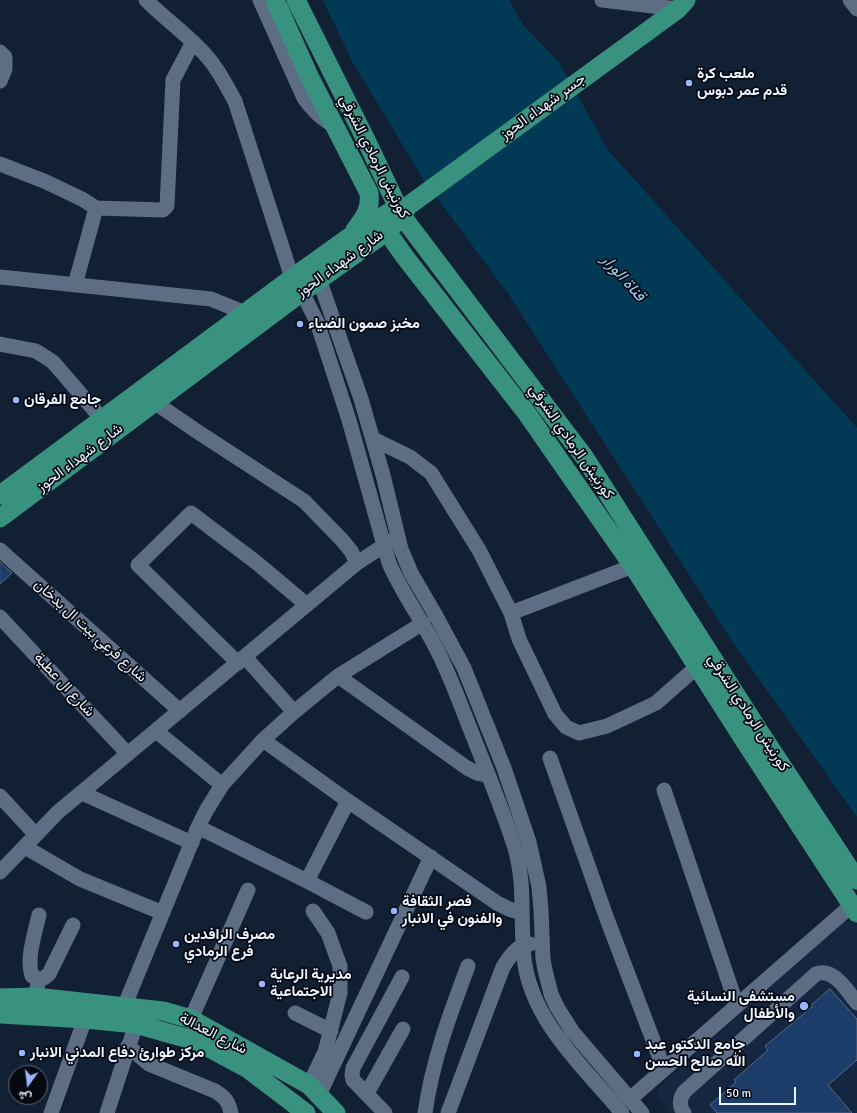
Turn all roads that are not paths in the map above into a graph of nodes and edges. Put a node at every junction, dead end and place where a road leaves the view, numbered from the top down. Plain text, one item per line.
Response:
1 (146, 0) edge
2 (260, 0) edge
3 (275, 0) edge
4 (296, 0) edge
5 (602, 0) edge
6 (701, 0) edge
7 (850, 0) edge
8 (682, 4) edge
9 (857, 9) edge
10 (193, 42) junction
11 (0, 52) edge
12 (0, 80) edge
13 (336, 127) junction
14 (368, 144) junction
15 (350, 154) junction
16 (0, 164) edge
17 (96, 208) junction
18 (402, 210) junction
19 (382, 225) junction
20 (356, 243) junction
21 (405, 257) junction
22 (0, 277) edge
23 (319, 279) junction
24 (75, 285) junction
25 (297, 285) junction
26 (244, 313) junction
27 (0, 344) edge
28 (154, 402) junction
29 (102, 418) junction
30 (114, 433) junction
31 (373, 439) junction
32 (0, 495) edge
33 (0, 518) edge
34 (398, 538) junction
35 (383, 545) junction
36 (0, 550) edge
37 (357, 563) junction
38 (633, 566) junction
39 (307, 606) junction
40 (511, 613) junction
41 (0, 617) edge
42 (423, 623) junction
43 (242, 660) junction
44 (698, 666) junction
45 (338, 676) junction
46 (180, 711) junction
47 (294, 712) junction
48 (156, 731) junction
49 (752, 736) junction
50 (263, 740) junction
51 (128, 754) junction
52 (550, 758) dead end
53 (488, 775) junction
54 (222, 785) junction
55 (664, 790) dead end
56 (82, 793) junction
57 (0, 796) edge
58 (348, 801) junction
59 (198, 827) junction
60 (36, 835) junction
61 (192, 843) junction
62 (25, 847) junction
63 (431, 857) junction
64 (1, 868) edge
65 (857, 880) edge
66 (307, 881) junction
67 (248, 890) dead end
68 (854, 909) edge
69 (313, 911) dead end
70 (366, 912) dead end
71 (163, 913) junction
72 (522, 913) junction
73 (39, 915) dead end
74 (73, 925) dead end
75 (542, 942) junction
76 (523, 945) junction
77 (468, 966) dead end
78 (402, 977) dead end
79 (39, 979) junction
80 (0, 998) edge
81 (35, 998) junction
82 (857, 1003) edge
83 (737, 1006) junction
84 (124, 1007) junction
85 (295, 1013) dead end
86 (0, 1014) edge
87 (86, 1019) junction
88 (191, 1019) junction
89 (136, 1024) junction
90 (403, 1029) dead end
91 (331, 1031) junction
92 (128, 1046) junction
93 (664, 1069) junction
94 (314, 1090) junction
95 (367, 1093) junction
96 (630, 1099) junction
97 (51, 1113) edge
98 (107, 1113) edge
99 (231, 1113) edge
100 (306, 1113) edge
101 (336, 1113) edge
102 (385, 1113) edge
103 (425, 1113) edge
104 (448, 1113) edge
105 (622, 1113) edge
106 (642, 1113) edge
107 (684, 1113) edge

1 - 10 street
2 - 13 street
3 - 13 main road, كورنيش الرمادي الشرقي
4 - 14 main road, كورنيش الرمادي الشرقي
5 - 8 street
6 - 8 main road, جسر شهداء الحوز
7 - 9 street
8 - 18 main road, جسر شهداء الحوز
10 - 17 street
10 - 25 street
11 - 12 street
13 - 15 main road, كورنيش الرمادي الشرقي
14 - 15 main road
14 - 18 main road, كورنيش الرمادي الشرقي
15 - 20 main road, كورنيش الرمادي الشرقي
16 - 17 street
17 - 24 street
18 - 19 main road, شارع شهداء الحوز
18 - 49 main road, كورنيش الرمادي الشرقي
19 - 20 main road, شارع شهداء الحوز
19 - 21 main road, كورنيش الرمادي الشرقي
20 - 21 main road
20 - 23 main road, شارع شهداء الحوز
20 - 25 main road, شارع شهداء الحوز
21 - 38 main road, كورنيش الرمادي الشرقي
22 - 24 street
23 - 25 main road, شارع شهداء الحوز
23 - 31 street
24 - 26 street
25 - 26 main road, شارع شهداء الحوز
25 - 28 main road, شارع شهداء الحوز
25 - 35 street
26 - 29 main road, شارع شهداء الحوز
27 - 29 street
28 - 30 main road, شارع شهداء الحوز
28 - 37 street
29 - 30 street
29 - 32 main road, شارع شهداء الحوز
30 - 33 main road, شارع شهداء الحوز
31 - 34 street
31 - 40 street
34 - 35 street
34 - 75 street
35 - 37 street
35 - 42 street
36 - 46 street, شارع فرعي بيت ال بدخان
37 - 39 street
38 - 40 street
38 - 44 main road, كورنيش الرمادي الشرقي
39 - 43 street
39 - 43 street
40 - 44 street
41 - 51 street, شارع ال عطية
42 - 45 street
42 - 53 street
43 - 46 street
43 - 47 street
44 - 49 main road, كورنيش الرمادي الشرقي
45 - 47 street
45 - 53 street
46 - 48 street
47 - 50 street
48 - 51 street
48 - 54 street
49 - 65 main road, كورنيش الرمادي الشرقي
49 - 68 main road, كورنيش الرمادي الشرقي
50 - 54 street
50 - 58 street
51 - 56 street
52 - 93 street
53 - 72 street
54 - 59 street
55 - 83 street
56 - 60 street
56 - 61 street
57 - 60 street
58 - 63 street
58 - 66 street
59 - 61 street
59 - 66 street
60 - 62 street
61 - 71 street
62 - 64 street
62 - 71 street
63 - 72 street
63 - 94 street
66 - 70 street
67 - 88 street
68 - 83 street
69 - 91 street
71 - 84 street
72 - 76 street
73 - 79 street
74 - 79 street
75 - 76 street
75 - 96 street
76 - 104 street
76 - 105 street
77 - 103 street
78 - 95 street
79 - 81 street
80 - 81 main road, شارع العدالة
81 - 84 main road, شارع العدالة
82 - 107 street
83 - 93 street
84 - 88 main road, شارع العدالة
85 - 91 street
86 - 87 main road, شارع العدالة
87 - 89 main road, شارع العدالة
87 - 97 street
88 - 94 main road, شارع العدالة
89 - 92 street
89 - 100 main road, شارع العدالة
90 - 95 street
91 - 94 street
92 - 98 street
92 - 99 street
93 - 96 street
94 - 101 main road, شارع العدالة
95 - 102 street
96 - 106 street

